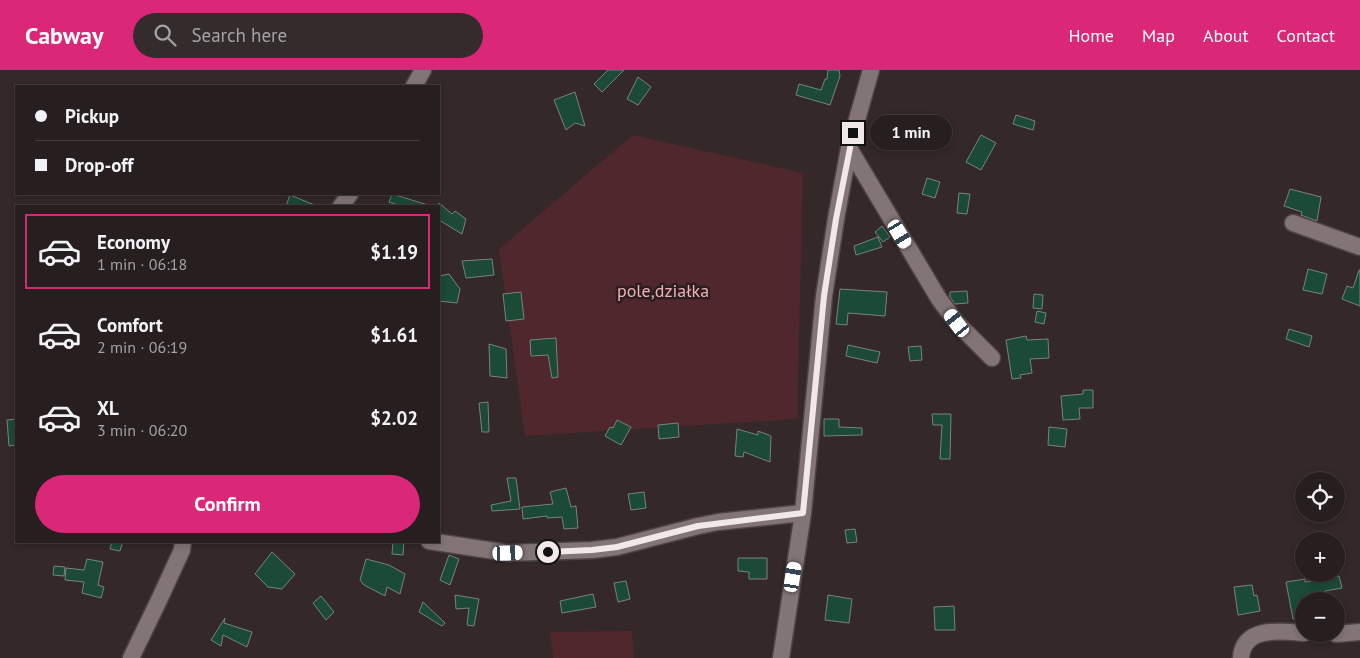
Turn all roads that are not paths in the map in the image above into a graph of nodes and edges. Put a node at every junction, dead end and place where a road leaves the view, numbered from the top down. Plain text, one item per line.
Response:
1 (423, 70) edge
2 (871, 70) edge
3 (415, 85) edge
4 (849, 148) junction
5 (1293, 223) dead end
6 (1360, 247) edge
7 (992, 358) dead end
8 (803, 513) junction
9 (183, 543) edge
10 (440, 543) edge
11 (1295, 632) edge
12 (1360, 632) edge
13 (1345, 633) edge
14 (131, 658) edge
15 (781, 658) edge
16 (1241, 658) edge

1 - 3 street
2 - 4 street
4 - 7 street
4 - 8 street
5 - 6 street
8 - 10 street
8 - 15 street
9 - 14 street
11 - 16 street
12 - 13 street

